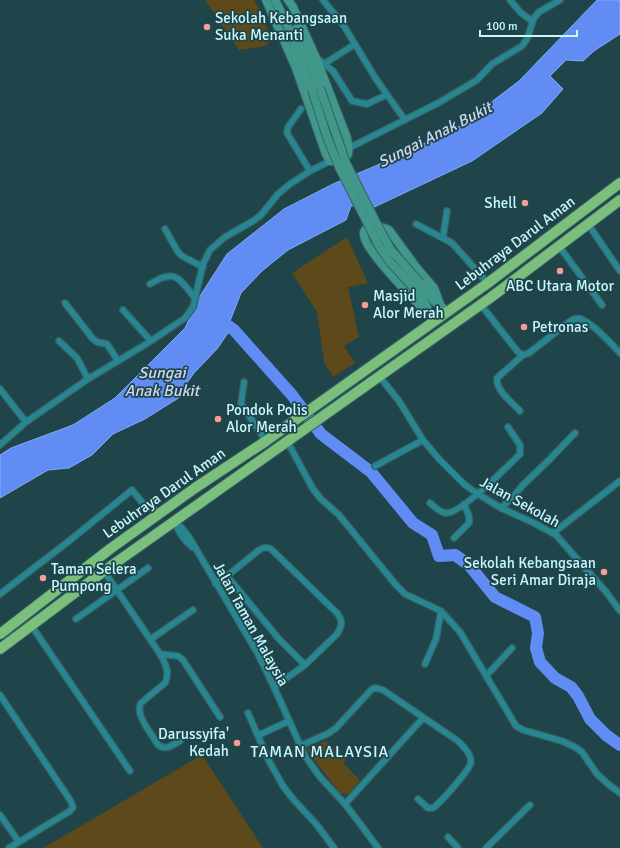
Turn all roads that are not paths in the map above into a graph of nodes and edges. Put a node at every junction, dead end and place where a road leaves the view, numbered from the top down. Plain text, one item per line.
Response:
1 (266, 0) edge
2 (275, 0) edge
3 (284, 0) edge
4 (288, 0) edge
5 (323, 0) edge
6 (510, 0) edge
7 (560, 0) edge
8 (552, 2) edge
9 (532, 21) junction
10 (355, 44) junction
11 (316, 58) junction
12 (324, 64) junction
13 (316, 89) junction
14 (386, 95) junction
15 (301, 109) dead end
16 (405, 120) junction
17 (349, 148) junction
18 (330, 161) junction
19 (310, 171) junction
20 (620, 183) edge
21 (620, 200) edge
22 (448, 211) dead end
23 (416, 224) dead end
24 (588, 224) junction
25 (165, 229) dead end
26 (443, 237) junction
27 (559, 246) junction
28 (203, 267) junction
29 (620, 271) edge
30 (150, 284) dead end
31 (488, 284) junction
32 (419, 287) junction
33 (195, 298) junction
34 (65, 303) dead end
35 (480, 304) junction
36 (602, 305) dead end
37 (444, 309) junction
38 (122, 310) dead end
39 (430, 313) junction
40 (428, 325) junction
41 (59, 341) dead end
42 (151, 341) junction
43 (620, 353) edge
44 (523, 355) junction
45 (118, 361) junction
46 (379, 376) junction
47 (88, 379) junction
48 (244, 382) dead end
49 (0, 389) edge
50 (520, 411) dead end
51 (26, 422) junction
52 (508, 427) dead end
53 (575, 432) dead end
54 (423, 440) junction
55 (266, 441) junction
56 (287, 441) junction
57 (0, 445) edge
58 (375, 466) dead end
59 (620, 482) edge
60 (195, 488) junction
61 (478, 494) junction
62 (430, 503) dead end
63 (464, 504) junction
64 (501, 508) junction
65 (162, 513) junction
66 (174, 522) junction
67 (134, 532) junction
68 (553, 533) junction
69 (454, 538) dead end
70 (148, 568) dead end
71 (104, 571) junction
72 (227, 576) junction
73 (215, 583) junction
74 (117, 590) junction
75 (0, 594) edge
76 (193, 610) dead end
77 (441, 611) junction
78 (620, 612) edge
79 (76, 619) dead end
80 (31, 626) junction
81 (0, 634) edge
82 (151, 639) junction
83 (512, 648) dead end
84 (0, 649) edge
85 (160, 654) junction
86 (425, 664) dead end
87 (306, 665) junction
88 (486, 676) junction
89 (274, 687) junction
90 (0, 695) edge
91 (248, 713) dead end
92 (220, 717) dead end
93 (424, 718) junction
94 (289, 721) junction
95 (259, 735) junction
96 (180, 741) dead end
97 (300, 746) junction
98 (130, 771) dead end
99 (620, 793) edge
100 (418, 799) dead end
101 (345, 804) junction
102 (530, 805) dead end
103 (0, 815) edge
104 (448, 837) dead end
105 (18, 842) junction
106 (10, 848) edge
107 (334, 848) edge
108 (378, 848) edge
109 (458, 848) edge
110 (486, 848) edge

1 - 18 street
2 - 13 street
3 - 13 street
4 - 11 street
5 - 10 street
6 - 9 street
7 - 8 street
8 - 9 street
9 - 16 street
10 - 12 street
10 - 14 street
11 - 12 street
11 - 17 street
12 - 14 street
13 - 32 street, bridge
14 - 16 street
15 - 19 street
16 - 17 street
17 - 18 street
18 - 19 street
19 - 28 street
20 - 31 highway, Lebuhraya Darul Aman
21 - 24 highway, Lebuhraya Darul Aman
22 - 26 street
23 - 26 street
24 - 27 highway, Lebuhraya Darul Aman
24 - 29 street
25 - 28 street
26 - 31 street
27 - 35 highway, Lebuhraya Darul Aman
27 - 36 street
28 - 33 street
30 - 33 street
31 - 37 highway, Lebuhraya Darul Aman
32 - 37 street
32 - 39 street
33 - 42 street
34 - 45 street
35 - 44 street
35 - 46 highway, Lebuhraya Darul Aman
37 - 39 street
37 - 40 highway, Lebuhraya Darul Aman
38 - 42 street
39 - 40 street
40 - 55 highway, Lebuhraya Darul Aman
41 - 47 street
42 - 45 street
43 - 44 street
44 - 50 street
45 - 47 street
46 - 54 street, Jalan Sekolah
46 - 56 highway, Lebuhraya Darul Aman
47 - 51 street
48 - 55 street
49 - 51 street
51 - 57 street
52 - 61 street
53 - 64 street
54 - 58 street
54 - 61 street, Jalan Sekolah
55 - 60 highway, Lebuhraya Darul Aman
56 - 66 highway, Lebuhraya Darul Aman
56 - 77 street
59 - 68 street
60 - 65 highway, Lebuhraya Darul Aman
60 - 66 highway
61 - 63 street
61 - 64 street, Jalan Sekolah
62 - 63 street
63 - 69 street
64 - 68 street, Jalan Sekolah
65 - 67 highway, Lebuhraya Darul Aman
65 - 75 street
66 - 67 highway
66 - 71 highway, Lebuhraya Darul Aman
66 - 73 street, Jalan Taman Malaysia
67 - 81 highway, Lebuhraya Darul Aman
68 - 78 street, Jalan Sekolah
70 - 74 street
71 - 74 street
71 - 80 highway, Lebuhraya Darul Aman
72 - 73 street
72 - 87 street
72 - 87 street
73 - 89 street, Jalan Taman Malaysia
74 - 79 street
74 - 82 street
76 - 82 street
77 - 86 street
77 - 88 street
80 - 84 highway, Lebuhraya Darul Aman
80 - 98 street
82 - 85 street
83 - 88 street
85 - 92 street
85 - 96 street
87 - 89 street
88 - 99 street
89 - 94 street, Jalan Taman Malaysia
90 - 105 street
91 - 95 street
93 - 97 street
93 - 100 street
93 - 101 street
94 - 95 street
94 - 97 street, Jalan Taman Malaysia
95 - 107 street
97 - 101 street, Jalan Taman Malaysia
101 - 108 street, Jalan Taman Malaysia
102 - 110 street
103 - 105 street
104 - 109 street
105 - 106 street

